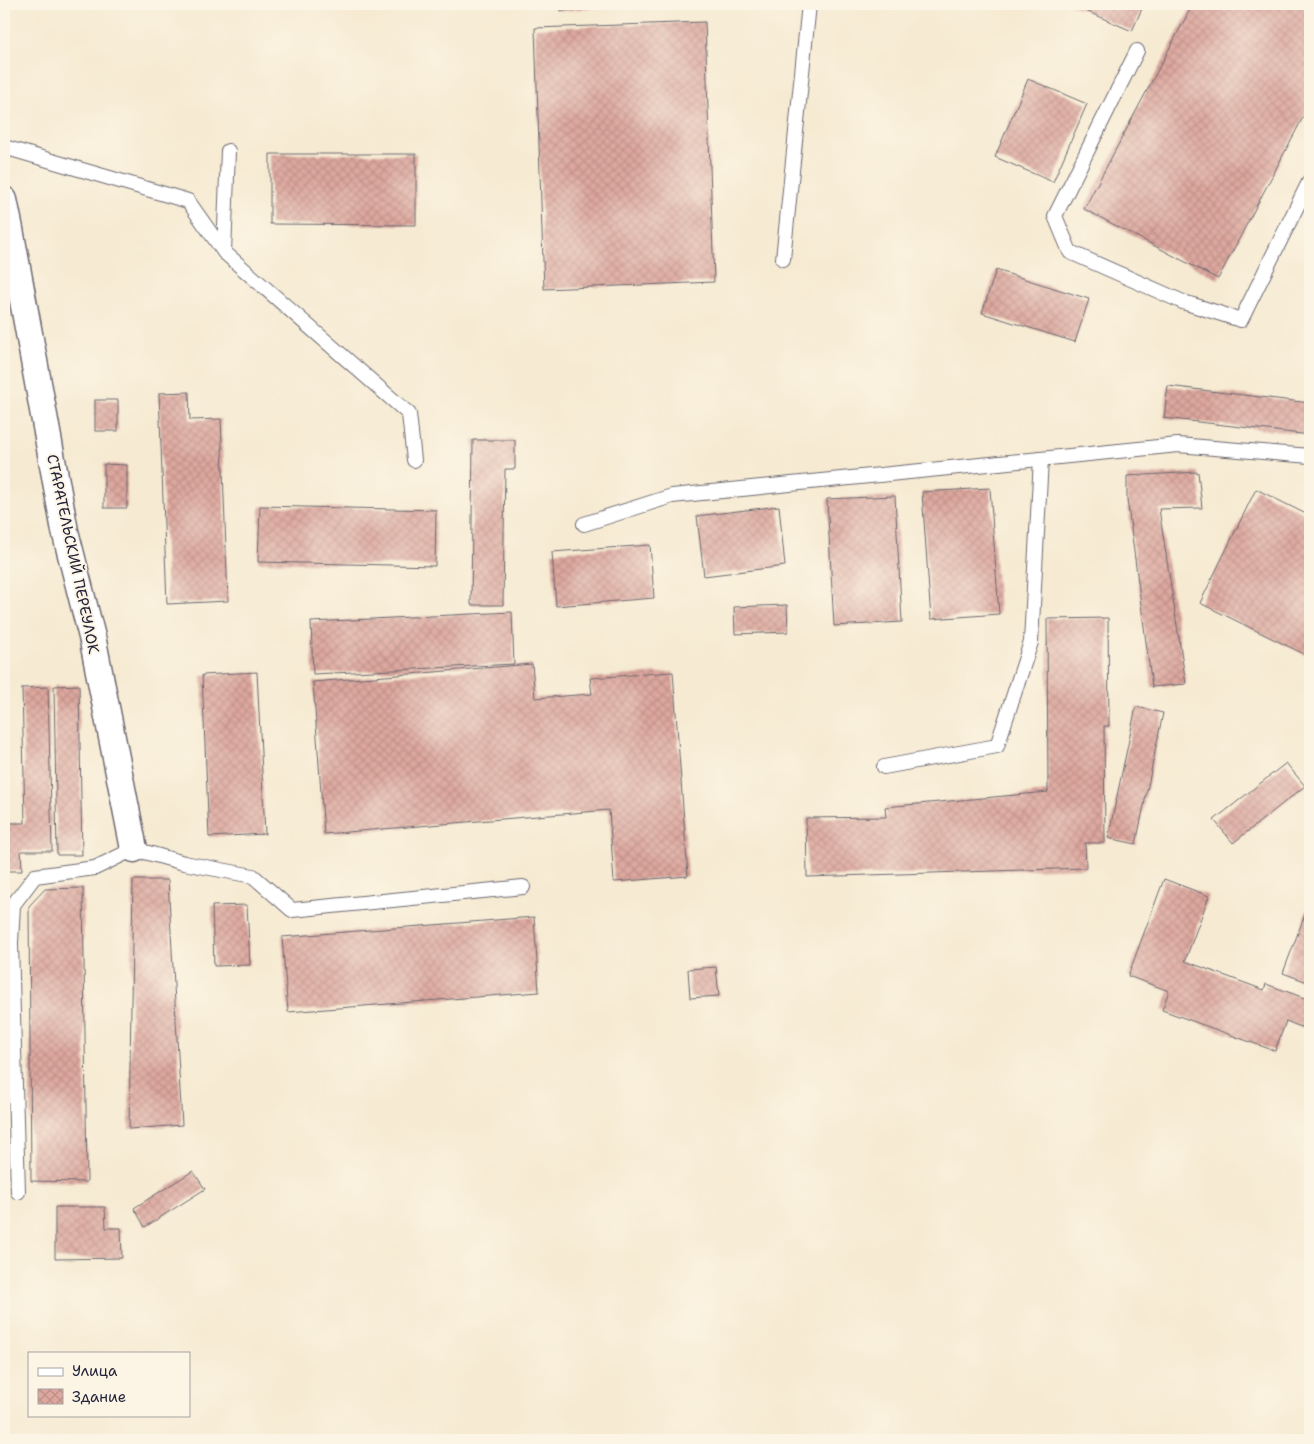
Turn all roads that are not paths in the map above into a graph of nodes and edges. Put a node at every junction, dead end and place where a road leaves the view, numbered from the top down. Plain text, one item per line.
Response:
1 (809, 4) edge
2 (1137, 51) dead end
3 (4, 147) edge
4 (228, 151) dead end
5 (1310, 180) edge
6 (4, 200) edge
7 (224, 252) junction
8 (783, 259) dead end
9 (1310, 456) edge
10 (1041, 459) junction
11 (414, 460) dead end
12 (584, 524) dead end
13 (884, 767) dead end
14 (134, 849) junction
15 (523, 887) dead end
16 (18, 1192) dead end

1 - 8 lane
2 - 5 lane
3 - 7 lane
4 - 7 lane
6 - 14 street, СТАРАТЕЛЬСКИЙ ПЕРЕУЛОК
7 - 11 lane
9 - 10 lane
10 - 12 lane
10 - 13 lane
14 - 15 lane
14 - 16 lane

